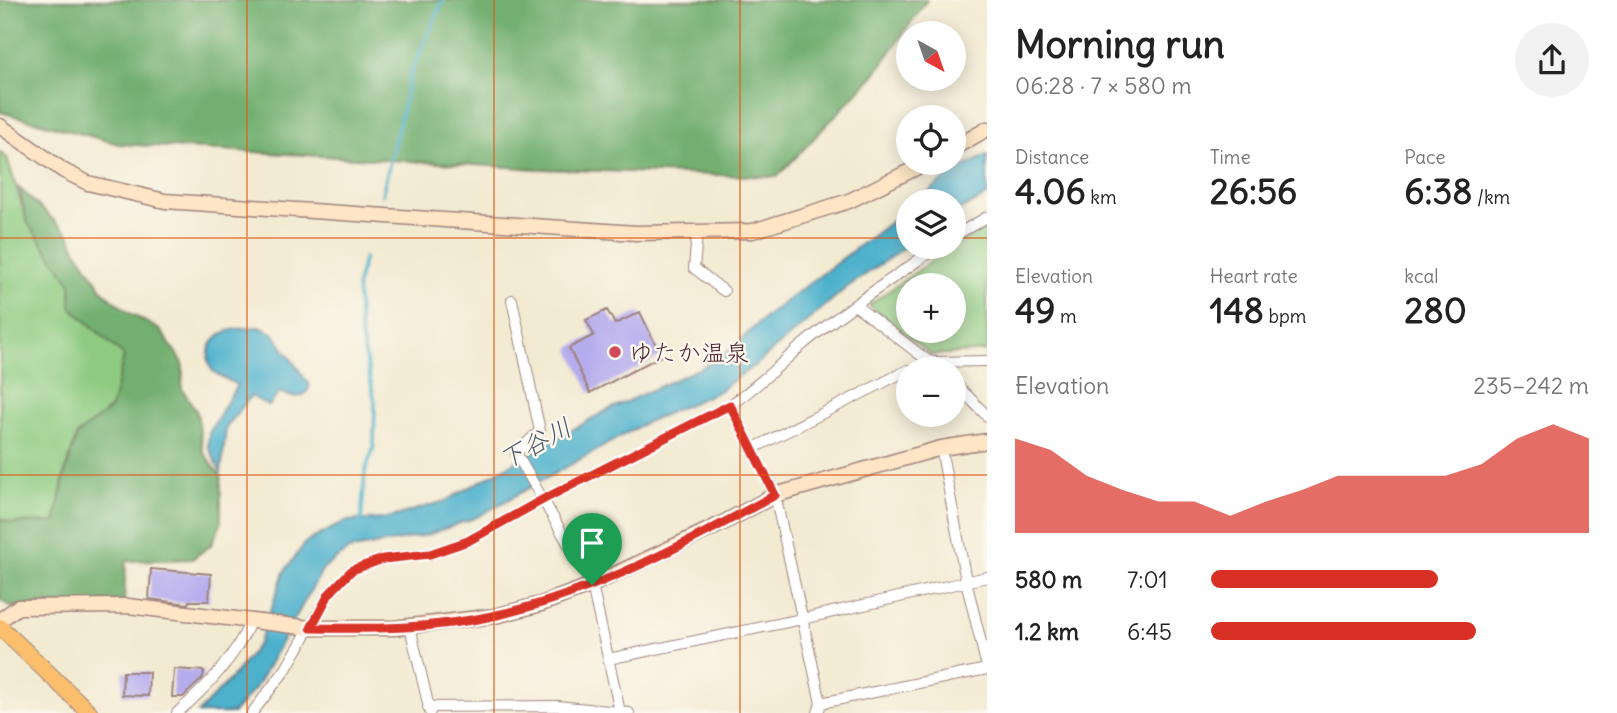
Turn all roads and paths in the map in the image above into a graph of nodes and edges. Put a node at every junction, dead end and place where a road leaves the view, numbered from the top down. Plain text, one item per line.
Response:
1 (0, 126) edge
2 (987, 129) edge
3 (966, 141) edge
4 (902, 175) edge
5 (987, 217) edge
6 (966, 229) edge
7 (697, 234) junction
8 (920, 259) edge
9 (723, 291) dead end
10 (512, 300) dead end
11 (855, 305) junction
12 (925, 357) edge
13 (987, 361) edge
14 (966, 362) edge
15 (896, 376) edge
16 (966, 394) edge
17 (730, 405) junction
18 (987, 416) edge
19 (987, 441) edge
20 (941, 448) junction
21 (752, 449) junction
22 (775, 495) junction
23 (544, 499) junction
24 (987, 577) edge
25 (966, 581) junction
26 (592, 585) junction
27 (802, 619) junction
28 (0, 620) edge
29 (250, 622) junction
30 (0, 627) edge
31 (410, 627) junction
32 (311, 628) junction
33 (608, 659) junction
34 (987, 668) edge
35 (819, 708) edge
36 (429, 710) edge
37 (624, 712) edge
38 (90, 713) edge
39 (177, 713) edge
40 (252, 713) edge

1 - 7 street
2 - 3 street
4 - 7 street
5 - 6 street
7 - 9 street
8 - 11 street
10 - 23 street
11 - 12 street
11 - 17 street
13 - 14 street
15 - 21 street
16 - 18 street
17 - 21 street
17 - 23 street
19 - 20 street
20 - 22 street
20 - 25 street
21 - 22 street
22 - 26 street
22 - 27 street
23 - 26 street
23 - 32 street
24 - 25 street
25 - 27 street
25 - 34 street
26 - 31 street
26 - 33 street
27 - 33 street
27 - 35 street
28 - 29 street
29 - 32 street
29 - 39 street
30 - 38 main road
31 - 32 street
31 - 36 street
32 - 40 street
33 - 37 street
34 - 35 street
36 - 37 street

